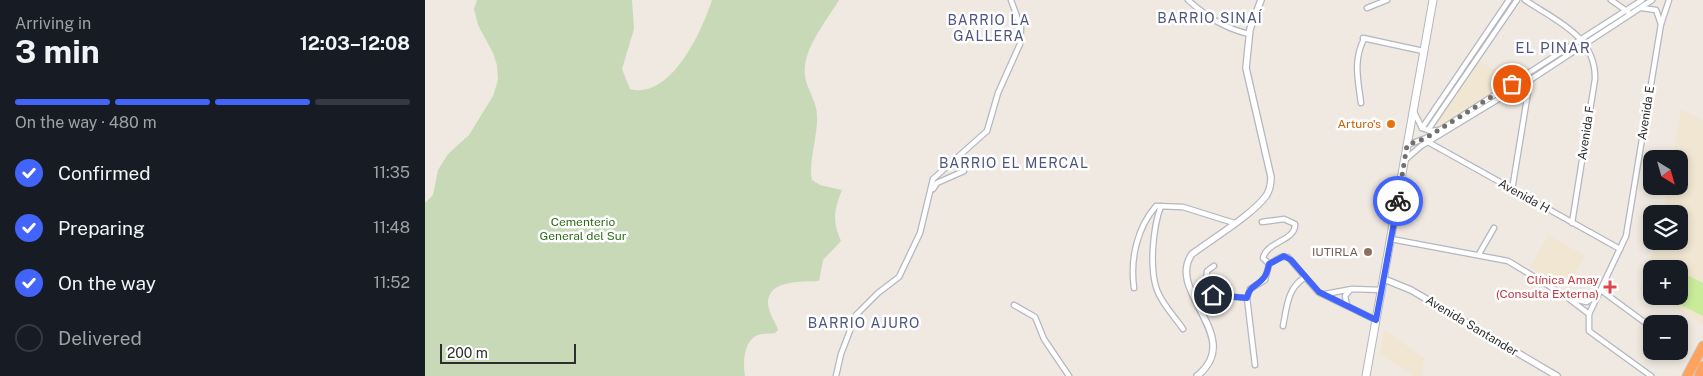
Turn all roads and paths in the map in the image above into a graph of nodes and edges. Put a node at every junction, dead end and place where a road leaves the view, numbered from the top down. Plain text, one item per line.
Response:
1 (1011, 0) edge
2 (1188, 0) edge
3 (1261, 0) edge
4 (1387, 0) edge
5 (1433, 0) edge
6 (1509, 0) edge
7 (1517, 0) edge
8 (1525, 0) edge
9 (1611, 0) edge
10 (1642, 0) edge
11 (1652, 0) edge
12 (1669, 0) edge
13 (1367, 8) dead end
14 (1640, 9) junction
15 (1629, 13) junction
16 (1661, 24) junction
17 (1249, 34) junction
18 (1582, 39) junction
19 (1586, 44) junction
20 (1423, 51) junction
21 (1526, 74) junction
22 (1530, 80) junction
23 (1361, 103) dead end
24 (1413, 110) junction
25 (1425, 129) junction
26 (1440, 130) junction
27 (1428, 142) junction
28 (1407, 145) junction
29 (1405, 160) junction
30 (964, 172) dead end
31 (1512, 190) junction
32 (926, 204) junction
33 (1161, 206) junction
34 (1262, 222) dead end
35 (1234, 223) junction
36 (1572, 223) junction
37 (1494, 228) dead end
38 (1391, 239) junction
39 (1620, 249) junction
40 (1479, 254) junction
41 (1269, 264) junction
42 (1214, 266) dead end
43 (1305, 278) junction
44 (1385, 278) junction
45 (1134, 288) dead end
46 (1352, 289) junction
47 (1382, 290) junction
48 (1602, 291) junction
49 (1324, 294) junction
50 (1564, 295) junction
51 (1247, 298) junction
52 (1014, 305) dead end
53 (1348, 306) junction
54 (1589, 314) junction
55 (1376, 320) junction
56 (1643, 321) edge
57 (1283, 326) dead end
58 (1183, 329) dead end
59 (1703, 346) edge
60 (1255, 365) dead end
61 (1703, 366) edge
62 (836, 376) edge
63 (1069, 376) edge
64 (1197, 376) edge
65 (1366, 376) edge
66 (1557, 376) edge
67 (1651, 376) edge
68 (1687, 376) edge
69 (1699, 376) edge

1 - 32 street
2 - 17 street
3 - 17 street
4 - 13 street
5 - 20 main road
6 - 25 street
7 - 25 street
8 - 18 street
9 - 15 street
10 - 15 street
11 - 14 street
12 - 16 street, Avenida E
14 - 15 street
14 - 16 street
15 - 18 street
15 - 19 street
16 - 39 street, Avenida E
17 - 35 street
18 - 19 street
18 - 21 street
19 - 22 street
19 - 36 street, Avenida F
20 - 23 street
20 - 24 main road
21 - 22 street
21 - 26 street
22 - 27 street
22 - 31 street
24 - 25 street
24 - 28 main road
25 - 26 street
26 - 28 street
27 - 29 street
27 - 31 street, Avenida H
28 - 29 main road
29 - 38 main road
30 - 32 street
31 - 36 street, Avenida H
32 - 62 street
33 - 35 street
33 - 45 street
33 - 58 street
34 - 41 street
35 - 64 street
36 - 39 street, Avenida H
37 - 40 street
38 - 40 street
38 - 44 main road
39 - 48 street, Avenida E
40 - 50 street
41 - 43 street
41 - 51 street
42 - 51 street
43 - 49 street
43 - 57 street
44 - 47 main road
44 - 66 street, Avenida Santander
46 - 47 street
46 - 49 street
46 - 53 street
47 - 55 main road
48 - 50 street
48 - 54 street, Avenida E
48 - 56 street
49 - 53 street
50 - 54 street
51 - 60 street
52 - 63 street
53 - 55 street
54 - 67 street
55 - 65 main road
59 - 68 highway
61 - 69 highway

